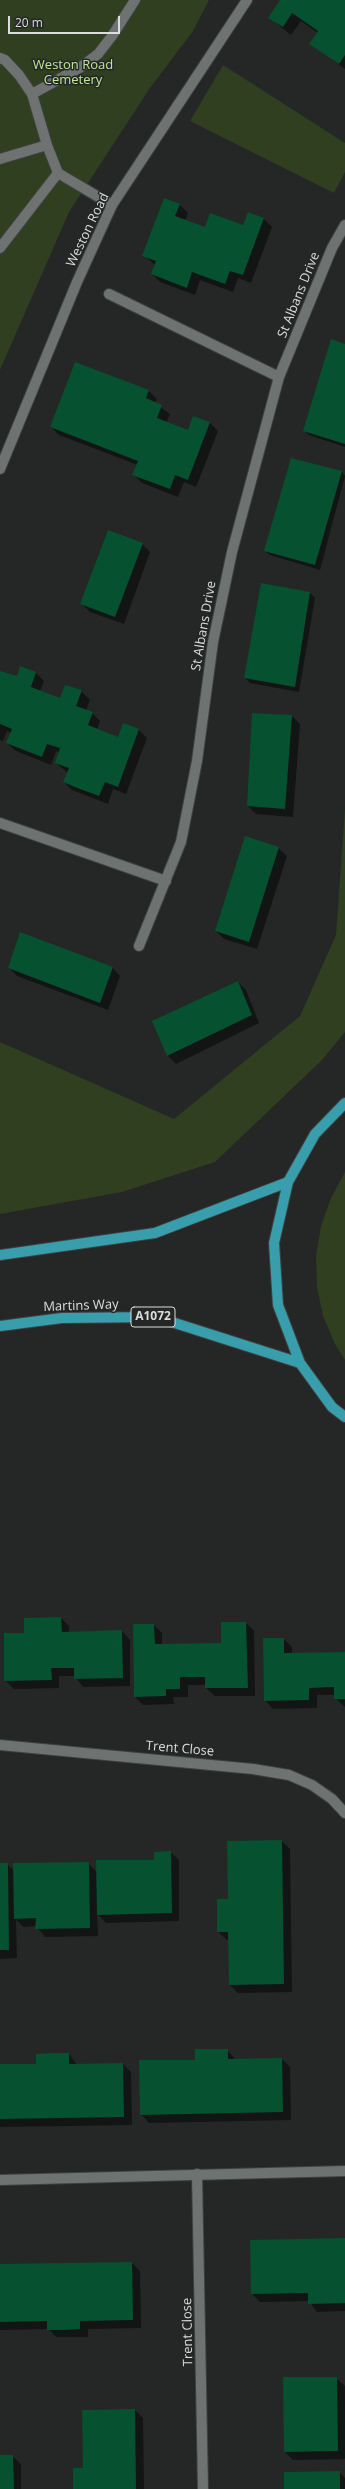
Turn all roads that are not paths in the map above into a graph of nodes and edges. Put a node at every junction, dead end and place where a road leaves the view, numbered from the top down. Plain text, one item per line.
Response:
1 (135, 0) edge
2 (247, 0) edge
3 (0, 58) edge
4 (32, 94) junction
5 (47, 145) junction
6 (0, 159) edge
7 (58, 173) junction
8 (112, 206) junction
9 (345, 225) edge
10 (0, 248) edge
11 (109, 294) dead end
12 (279, 377) junction
13 (0, 469) edge
14 (0, 823) edge
15 (166, 881) junction
16 (140, 946) dead end
17 (345, 1103) edge
18 (288, 1182) junction
19 (0, 1255) edge
20 (0, 1326) edge
21 (300, 1363) junction
22 (345, 1417) edge
23 (0, 1745) edge
24 (345, 1813) edge
25 (345, 2171) edge
26 (197, 2174) junction
27 (0, 2180) edge
28 (203, 2489) edge

1 - 4 street
2 - 8 street, Weston Road
3 - 4 street
4 - 5 street
5 - 6 street
5 - 7 street
7 - 8 street
7 - 10 street
8 - 13 street, Weston Road
9 - 12 street, St Albans Drive
11 - 12 street
12 - 15 street, St Albans Drive
14 - 15 street
15 - 16 street, St Albans Drive
17 - 18 main road
18 - 19 main road
18 - 21 main road
20 - 21 main road, Martins Way / A1072
21 - 22 main road
23 - 24 street, Trent Close
25 - 26 street
26 - 27 street
26 - 28 street, Trent Close

